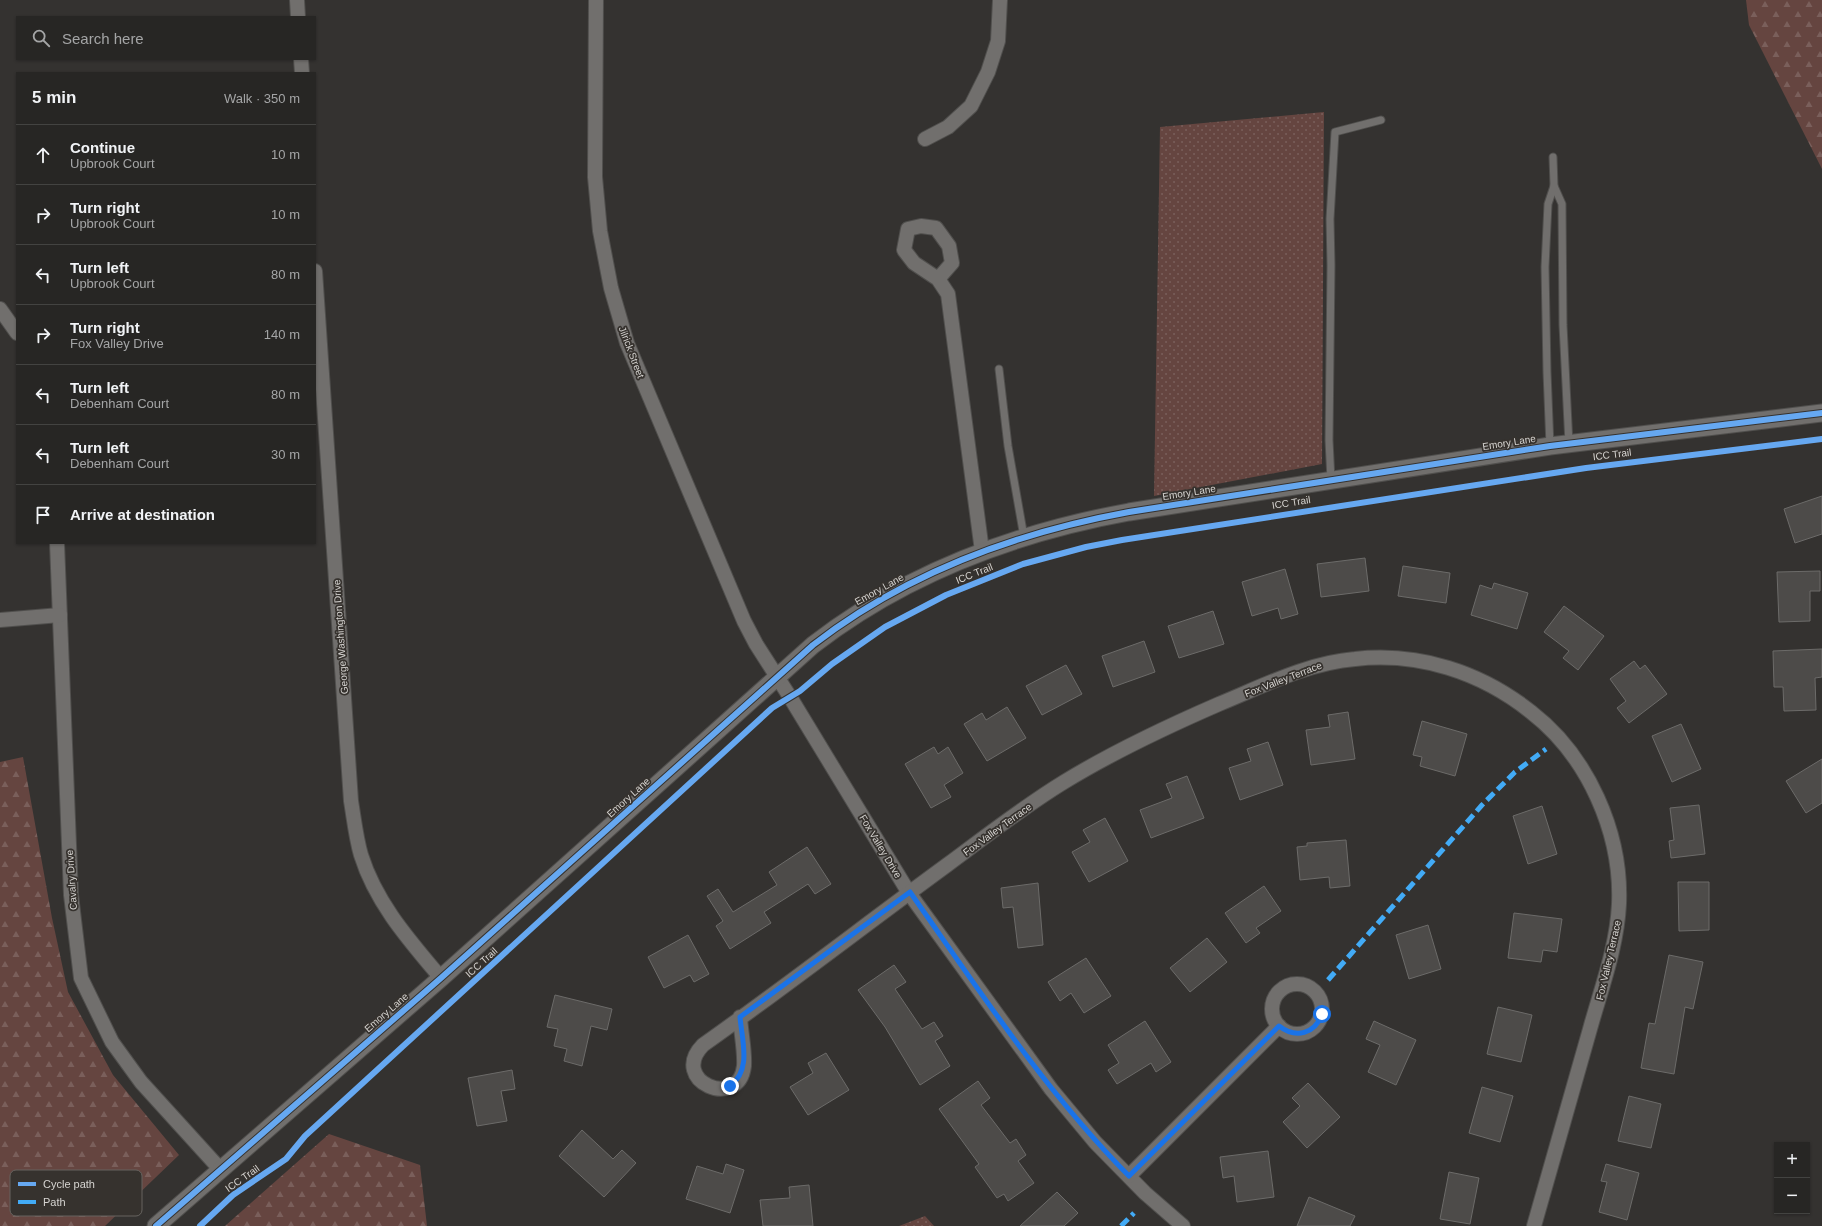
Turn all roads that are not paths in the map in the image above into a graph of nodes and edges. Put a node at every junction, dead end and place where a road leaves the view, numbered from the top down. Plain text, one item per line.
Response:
1 (297, 0) edge
2 (596, 0) edge
3 (1000, 0) edge
4 (298, 16) edge
5 (301, 60) edge
6 (302, 72) edge
7 (1381, 120) dead end
8 (925, 139) dead end
9 (1553, 157) dead end
10 (1554, 186) junction
11 (938, 279) dead end
12 (0, 309) edge
13 (316, 314) edge
14 (16, 332) edge
15 (998, 369) dead end
16 (1822, 413) edge
17 (1569, 444) junction
18 (1550, 446) junction
19 (1331, 480) junction
20 (1024, 537) junction
21 (57, 544) edge
22 (982, 551) junction
23 (60, 615) junction
24 (0, 620) edge
25 (777, 677) junction
26 (910, 892) junction
27 (441, 978) junction
28 (740, 1017) junction
29 (1279, 1026) dead end
30 (220, 1169) junction
31 (1129, 1176) junction
32 (156, 1226) edge
33 (1183, 1226) edge
34 (1534, 1226) edge

1 - 4 street
2 - 25 street, Jilrick Street
3 - 8 street
5 - 6 street
7 - 19 lane
9 - 10 lane
10 - 17 lane
10 - 18 lane
11 - 22 street
12 - 14 street
13 - 27 street, George Washington Drive
15 - 20 lane
16 - 17 street, Emory Lane
17 - 18 street, Emory Lane
18 - 19 street, Emory Lane
19 - 20 street, Emory Lane
20 - 22 street, Emory Lane
21 - 23 street, Cavalry Drive
22 - 25 street, Emory Lane
23 - 24 street
23 - 30 street, Cavalry Drive
25 - 26 street, Fox Valley Drive
25 - 27 street, Emory Lane
26 - 28 street, Fox Valley Terrace
26 - 31 street, Fox Valley Drive
26 - 34 street, Fox Valley Terrace
27 - 30 street, Emory Lane
28 - 28 street, Fox Valley Terrace
29 - 31 street
30 - 32 street, Emory Lane
31 - 33 street, Fox Valley Drive

